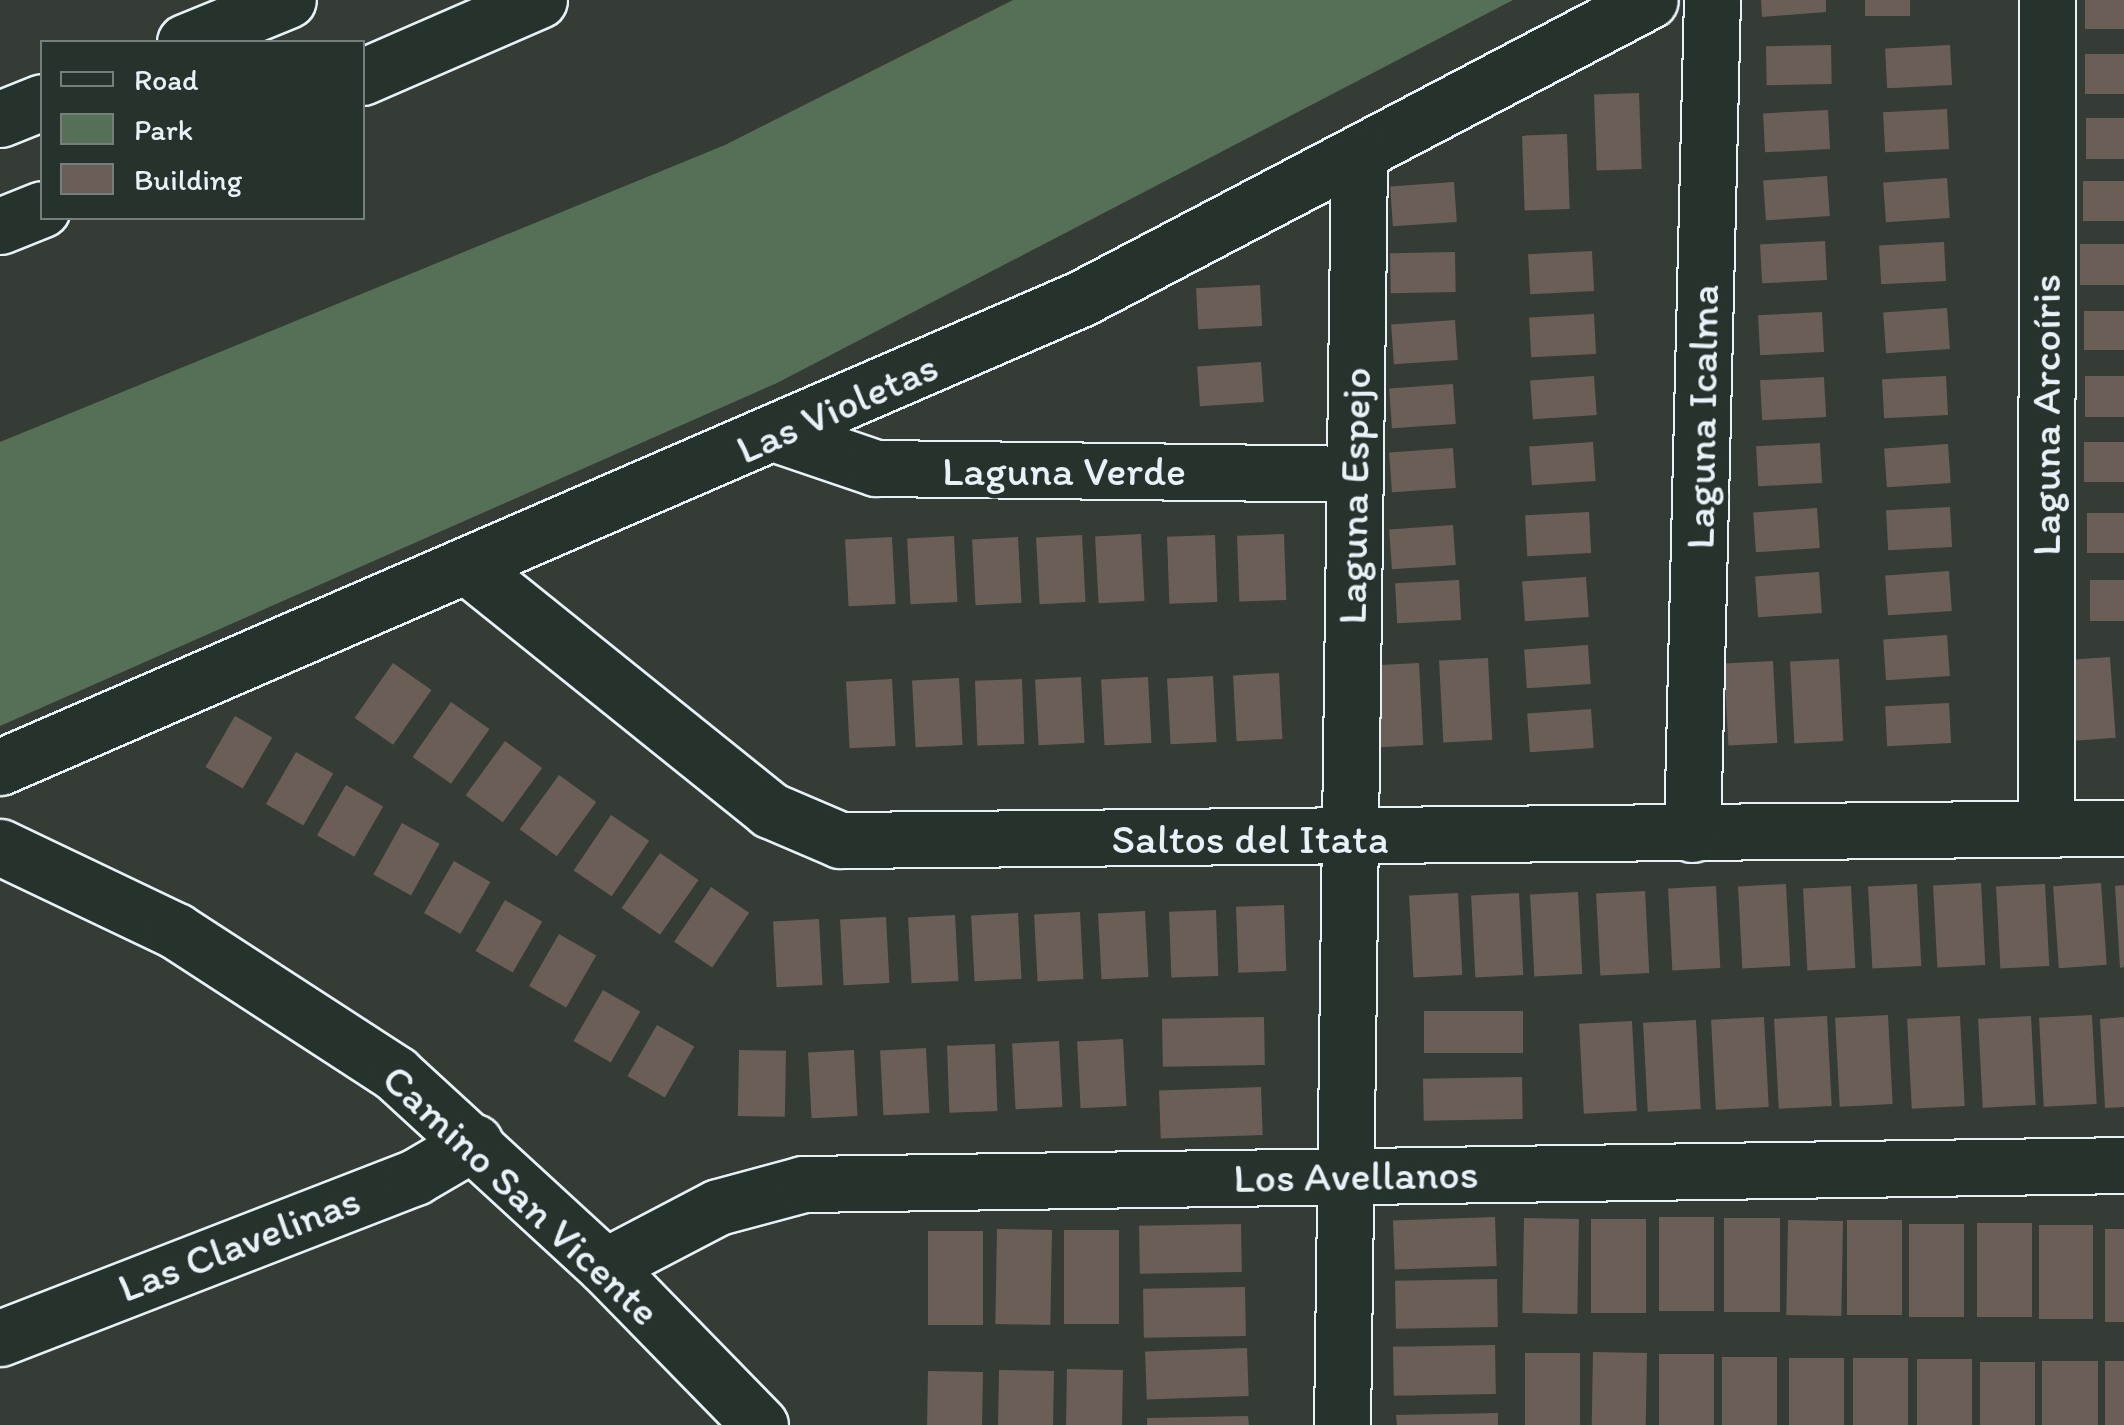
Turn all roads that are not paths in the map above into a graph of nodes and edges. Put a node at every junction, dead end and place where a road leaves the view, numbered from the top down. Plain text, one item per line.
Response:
1 (288, 0) edge
2 (539, 0) edge
3 (1650, 0) edge
4 (1712, 0) edge
5 (2047, 0) edge
6 (190, 40) edge
7 (365, 76) edge
8 (40, 103) edge
9 (0, 119) edge
10 (1360, 154) junction
11 (40, 209) edge
12 (0, 226) edge
13 (779, 435) junction
14 (1354, 474) junction
15 (468, 567) junction
16 (0, 767) edge
17 (2124, 828) edge
18 (2046, 829) junction
19 (1692, 834) junction
20 (1350, 838) junction
21 (0, 847) edge
22 (475, 1142) junction
23 (2124, 1166) edge
24 (1345, 1176) junction
25 (605, 1266) junction
26 (0, 1338) edge
27 (760, 1425) edge
28 (1342, 1425) edge

1 - 6 main road
2 - 7 main road
3 - 10 main road, Las Violetas
4 - 19 main road, Laguna Icalma
5 - 18 main road, Laguna Arcoíris
8 - 9 main road
10 - 13 main road, Las Violetas
10 - 14 main road, Laguna Espejo
11 - 12 main road
13 - 14 main road, Laguna Verde
13 - 15 main road, Las Violetas
14 - 20 main road, Laguna Espejo
15 - 16 main road, Las Violetas
15 - 20 main road, Saltos del Itata
17 - 18 main road, Saltos del Itata
18 - 19 main road, Saltos del Itata
19 - 20 main road, Saltos del Itata
20 - 24 main road, Laguna Espejo
21 - 22 main road, Camino San Vicente
22 - 25 main road, Camino San Vicente
22 - 26 main road, Las Clavelinas
23 - 24 main road, Los Avellanos
24 - 25 main road, Los Avellanos
24 - 28 main road, Laguna Espejo
25 - 27 main road, Camino San Vicente

